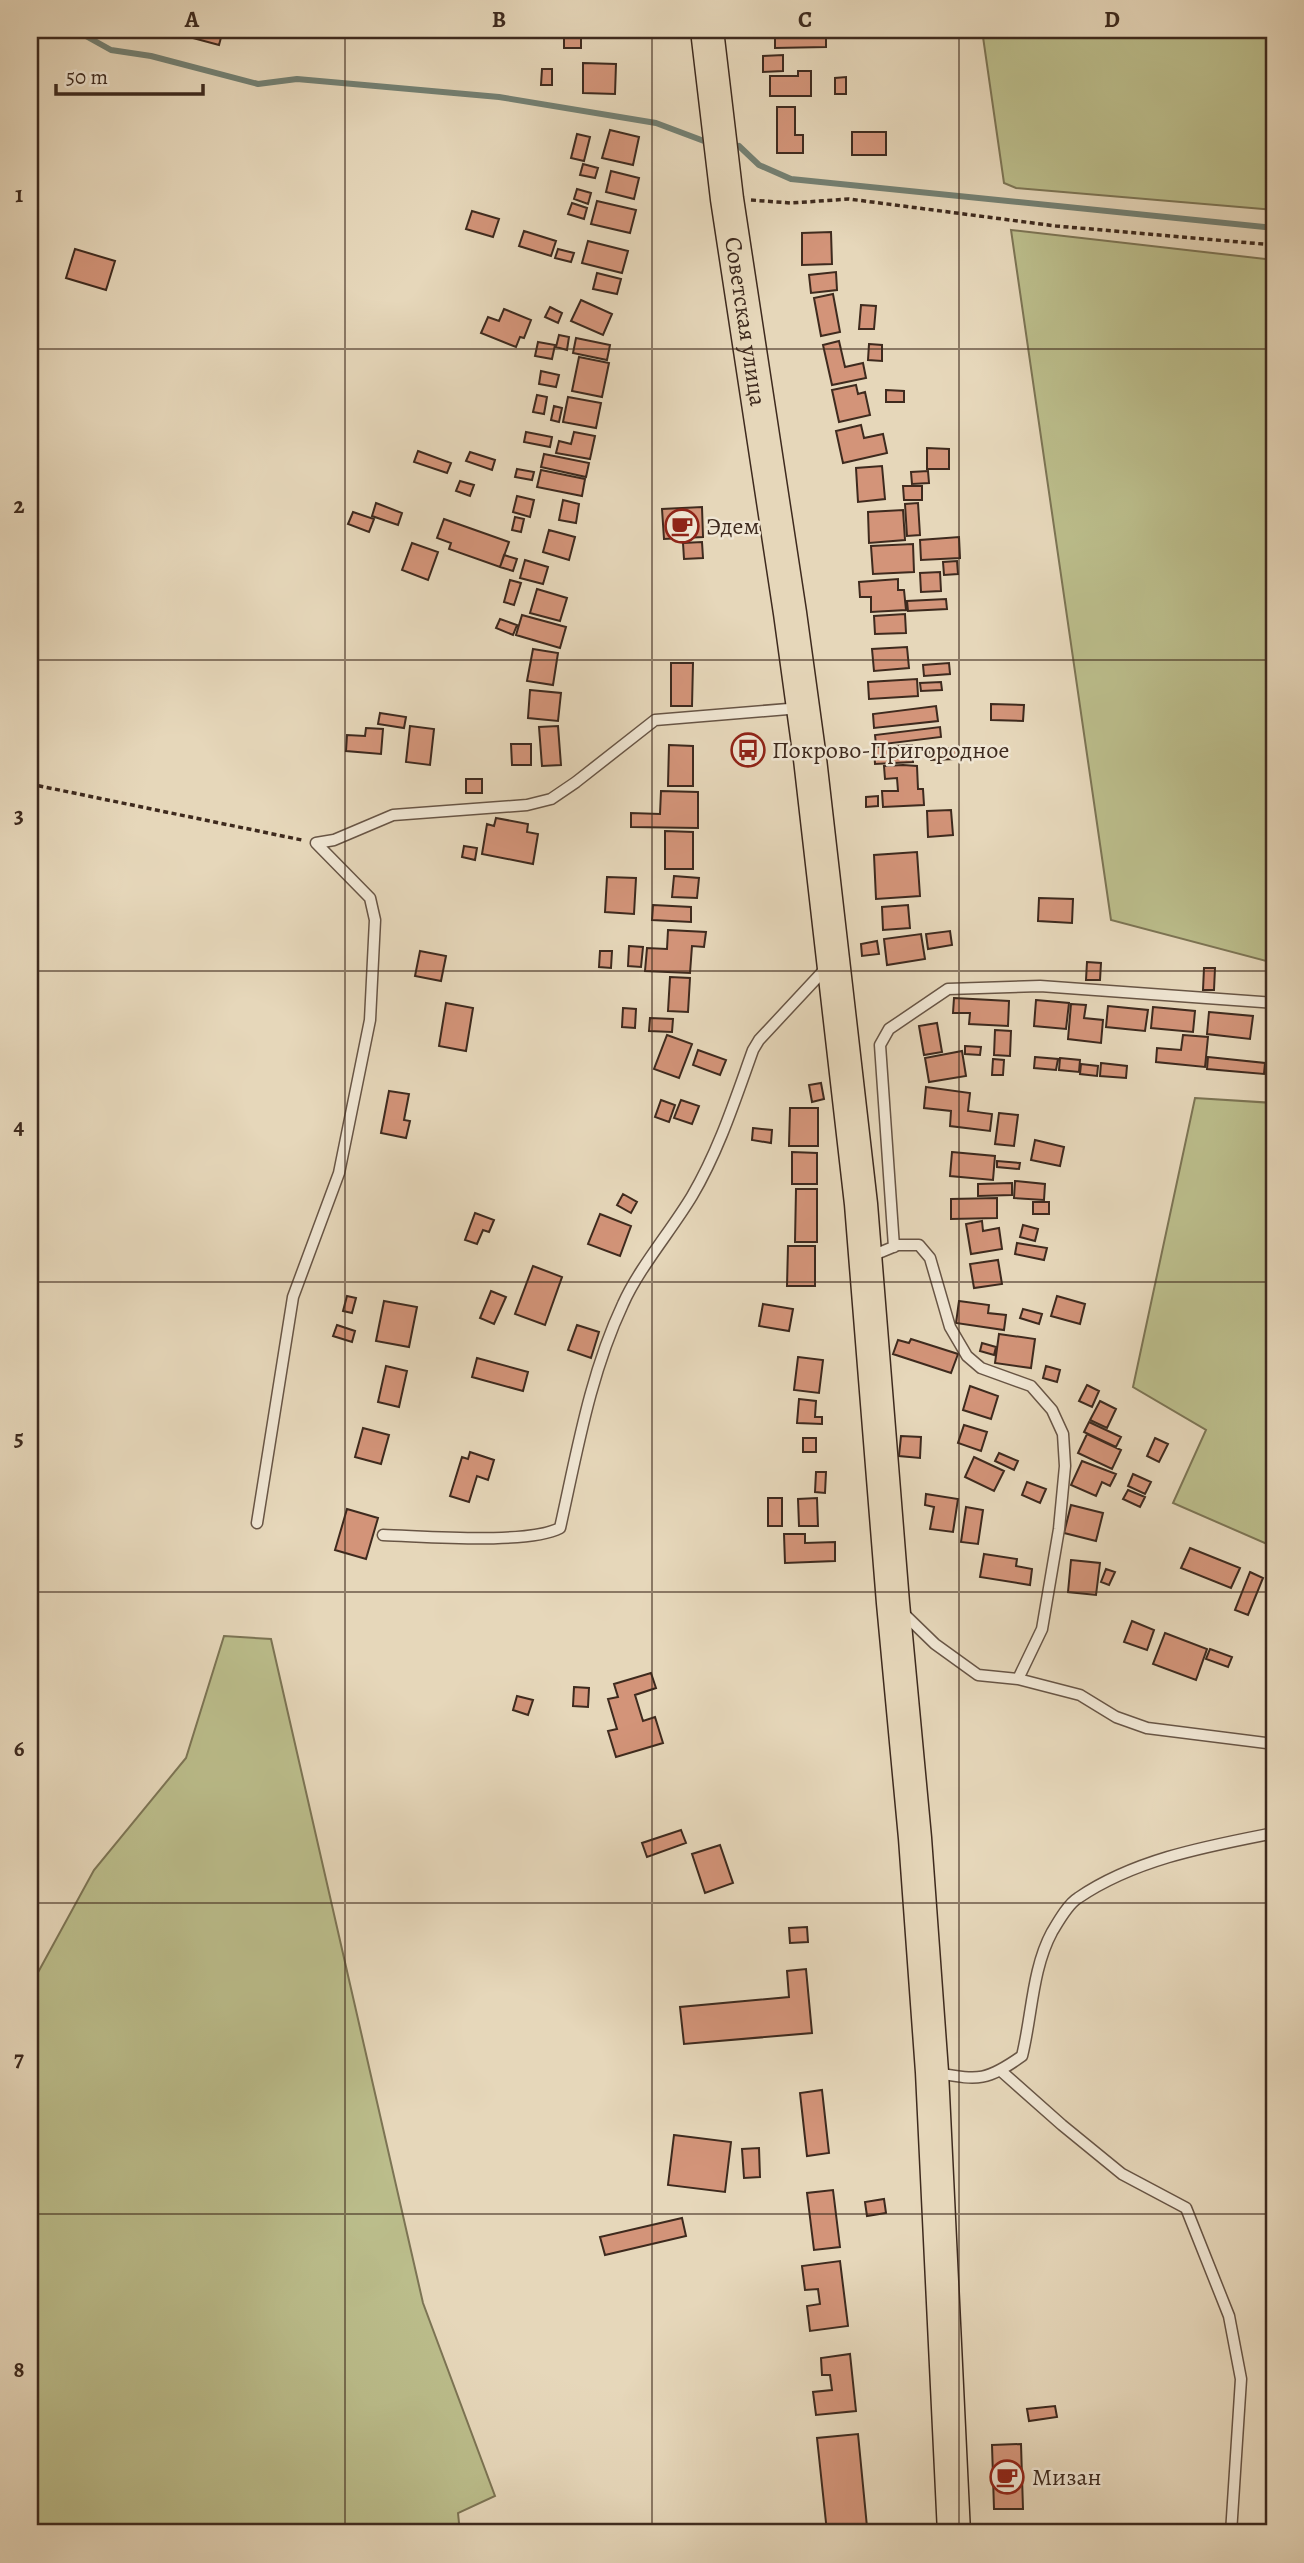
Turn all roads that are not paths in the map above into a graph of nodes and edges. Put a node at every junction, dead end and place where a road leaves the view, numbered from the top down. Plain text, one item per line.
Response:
1 (707, 30) edge
2 (803, 708) junction
3 (834, 960) junction
4 (1274, 1003) edge
5 (880, 1253) junction
6 (257, 1523) dead end
7 (383, 1535) dead end
8 (893, 1603) junction
9 (1018, 1679) junction
10 (1274, 1744) edge
11 (1274, 1833) edge
12 (1001, 2071) junction
13 (932, 2072) junction
14 (954, 2533) edge
15 (1231, 2533) edge

1 - 2 main road, Советская улица
2 - 3 main road, Советская улица
2 - 6 lane
3 - 5 main road, Советская улица
3 - 7 lane
4 - 5 lane
5 - 8 main road, Советская улица
5 - 9 lane
8 - 9 lane
8 - 13 main road, Советская улица
9 - 10 lane
11 - 12 lane
12 - 13 lane
12 - 15 lane
13 - 14 main road, Советская улица

